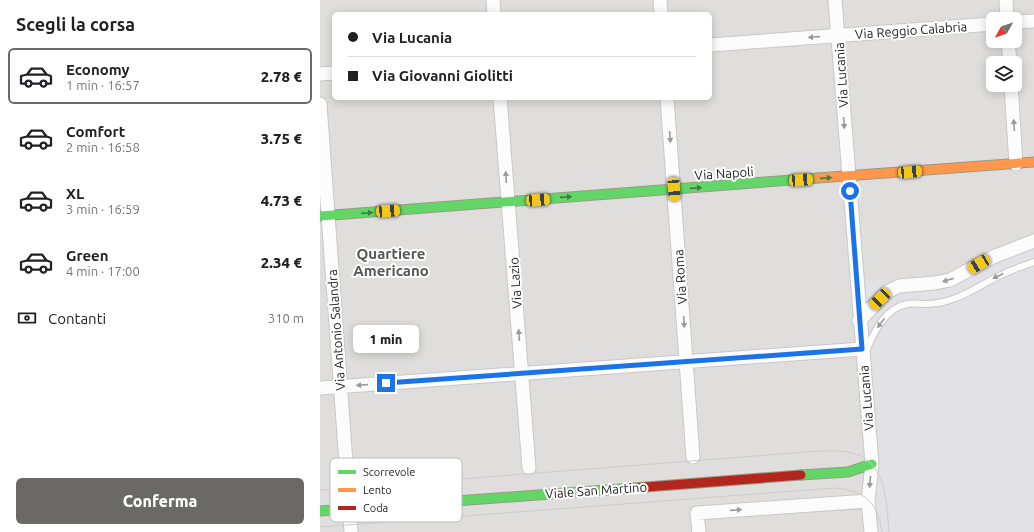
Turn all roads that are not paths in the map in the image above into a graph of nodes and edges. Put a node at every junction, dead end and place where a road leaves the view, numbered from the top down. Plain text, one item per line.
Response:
1 (493, 0) edge
2 (660, 0) edge
3 (835, 0) edge
4 (1006, 0) edge
5 (494, 12) edge
6 (661, 12) edge
7 (1007, 12) edge
8 (1034, 21) edge
9 (1022, 22) edge
10 (986, 25) edge
11 (838, 36) junction
12 (712, 45) edge
13 (332, 73) edge
14 (320, 74) edge
15 (1011, 92) edge
16 (500, 100) edge
17 (667, 100) edge
18 (320, 104) edge
19 (1034, 162) edge
20 (1016, 164) junction
21 (848, 176) junction
22 (674, 189) junction
23 (508, 202) junction
24 (324, 216) edge
25 (1034, 241) edge
26 (1034, 262) edge
27 (860, 321) junction
28 (862, 354) junction
29 (686, 362) junction
30 (522, 373) junction
31 (340, 386) junction
32 (320, 388) edge
33 (694, 457) dead end
34 (346, 458) edge
35 (872, 464) junction
36 (529, 468) dead end
37 (462, 500) edge
38 (868, 501) junction
39 (330, 510) edge
40 (320, 511) edge
41 (351, 522) edge
42 (351, 532) edge
43 (699, 532) edge
44 (870, 532) edge

1 - 5 street
2 - 6 street
3 - 11 street, Via Lucania
4 - 7 street
8 - 9 street
10 - 11 street, Via Reggio Calabria
11 -> 12 street, Via Reggio Calabria
11 -> 21 street, Via Lucania
13 - 14 street
20 -> 15 street
23 -> 16 street, Via Lazio
17 -> 22 street, Via Roma
18 - 24 street, Via Antonio Salandra
19 - 20 street, Via Napoli
20 - 21 street, Via Napoli
22 -> 21 street, Via Napoli
21 - 27 street, Via Lucania
23 -> 22 street, Via Napoli
22 -> 29 street, Via Roma
24 -> 23 street, Via Napoli
30 -> 23 street, Via Lazio
24 - 31 street, Via Antonio Salandra
25 -> 27 street
26 -> 28 lane
27 - 28 street, Via Lucania
28 - 29 street
28 - 35 street, Via Lucania
29 - 30 street
29 - 33 street, Via Roma
30 -> 31 street
30 - 36 street, Via Lazio
31 - 32 street
31 - 34 street, Via Antonio Salandra
35 - 37 street, Viale San Martino
35 -> 38 street, Via Lucania
43 -> 38 street
38 - 44 street, Via Lucania
39 - 40 street, Viale San Martino
41 - 42 street, Via Antonio Salandra

